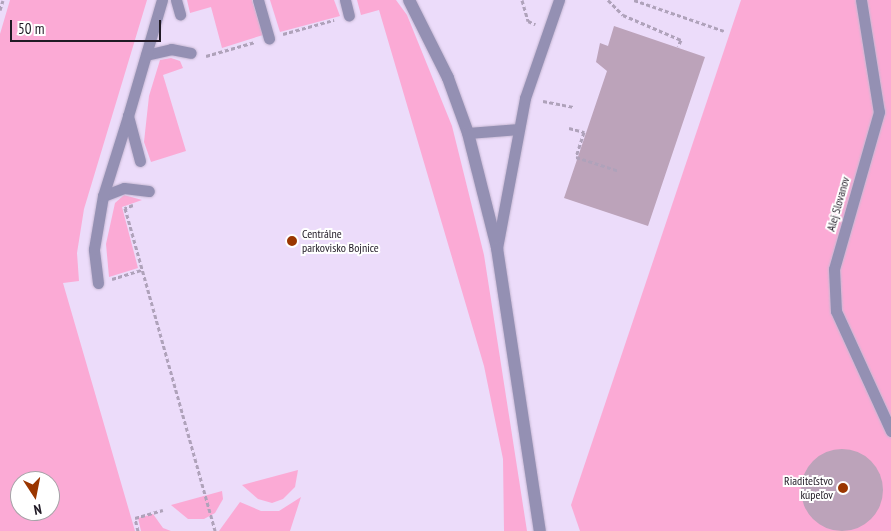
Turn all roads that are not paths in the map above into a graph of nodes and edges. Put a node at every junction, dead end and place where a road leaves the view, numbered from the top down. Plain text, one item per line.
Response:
1 (162, 0) edge
2 (176, 0) edge
3 (258, 0) edge
4 (345, 0) edge
5 (410, 0) edge
6 (559, 0) edge
7 (861, 0) edge
8 (180, 14) dead end
9 (349, 16) dead end
10 (269, 38) dead end
11 (146, 55) junction
12 (196, 56) road end
13 (128, 116) junction
14 (518, 129) junction
15 (468, 133) junction
16 (140, 161) dead end
17 (149, 191) dead end
18 (103, 196) junction
19 (497, 248) junction
20 (98, 283) dead end
21 (879, 408) junction
22 (891, 416) edge
23 (891, 431) edge
24 (540, 531) edge

1 - 11 lane
2 - 8 lane
3 - 10 lane
4 - 9 lane
5 - 15 street
6 - 14 lane
7 - 21 lane, Alej Slovanov
11 - 12 lane
11 - 13 lane
13 - 16 lane
13 - 18 lane
14 - 15 lane
14 - 19 lane
15 - 19 street
17 - 18 lane
18 - 20 lane
19 - 24 street
21 - 22 lane
21 - 23 lane, Alej Slovanov

